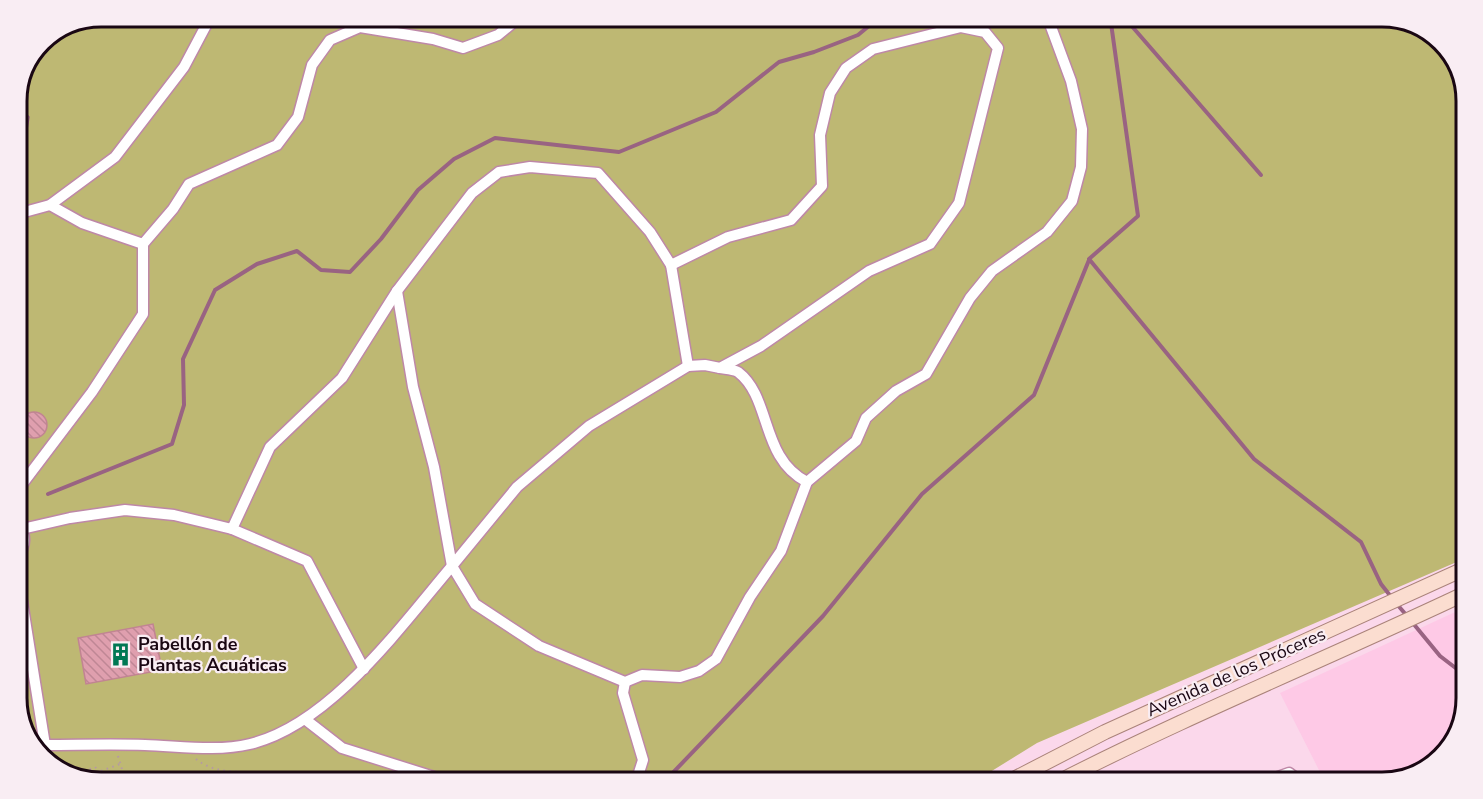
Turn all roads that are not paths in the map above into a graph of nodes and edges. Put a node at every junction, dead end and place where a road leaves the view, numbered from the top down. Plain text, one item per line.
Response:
1 (205, 27) edge
2 (360, 27) edge
3 (360, 27) edge
4 (508, 27) edge
5 (1051, 27) edge
6 (50, 205) junction
7 (27, 211) edge
8 (143, 244) junction
9 (671, 265) junction
10 (397, 291) junction
11 (688, 366) junction
12 (720, 368) junction
13 (27, 478) edge
14 (807, 482) junction
15 (27, 524) edge
16 (232, 529) junction
17 (453, 566) junction
18 (1456, 574) edge
19 (1456, 598) edge
20 (27, 642) edge
21 (364, 669) junction
22 (625, 682) junction
23 (306, 720) junction
24 (39, 737) edge
25 (45, 747) edge
26 (416, 772) edge
27 (639, 772) edge
28 (1029, 772) edge
29 (1080, 772) edge

1 - 6 street
2 - 8 street
3 - 4 street
5 - 14 street
6 - 7 street
6 - 8 street
8 - 13 street
9 - 10 street
9 - 11 street
9 - 12 street
10 - 16 street
10 - 17 street
11 - 12 street
11 - 17 street
12 - 14 street
14 - 22 street
15 - 16 street
16 - 21 street
17 - 21 street
17 - 22 street
18 - 28 main road, Avenida de los Próceres
19 - 29 main road, Avenida de los Próceres
20 - 24 street
21 - 23 street
22 - 27 street
23 - 25 street
23 - 26 street

